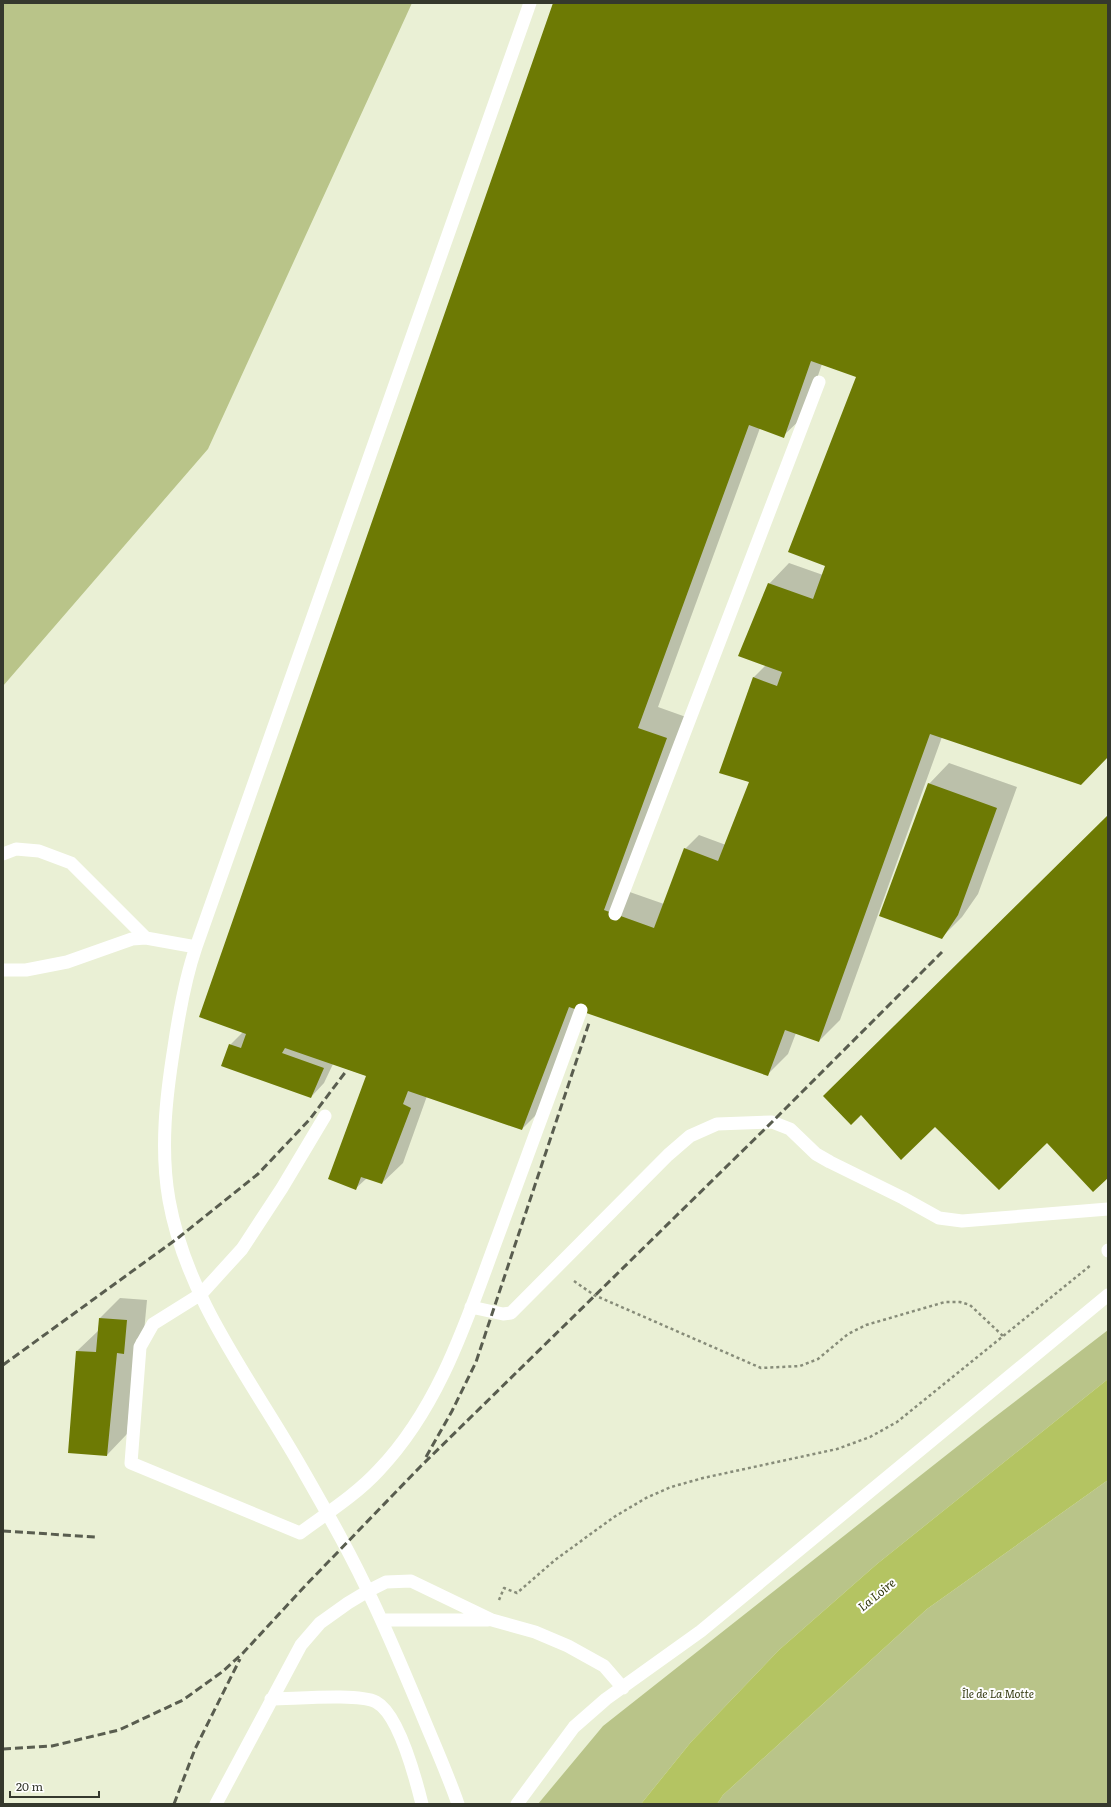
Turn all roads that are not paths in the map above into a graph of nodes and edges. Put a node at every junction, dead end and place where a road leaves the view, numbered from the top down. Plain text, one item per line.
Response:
1 (530, 3) edge
2 (819, 382) dead end
3 (3, 854) edge
4 (615, 914) dead end
5 (146, 938) junction
6 (196, 947) junction
7 (3, 970) edge
8 (581, 1010) dead end
9 (325, 1116) dead end
10 (1108, 1209) edge
11 (201, 1294) junction
12 (1108, 1295) edge
13 (471, 1307) junction
14 (327, 1513) junction
15 (368, 1591) junction
16 (382, 1620) junction
17 (492, 1620) junction
18 (623, 1688) junction
19 (271, 1699) junction
20 (216, 1804) edge
21 (422, 1804) edge
22 (458, 1804) edge
23 (517, 1804) edge

1 - 6 lane
2 - 4 lane
3 - 5 lane
5 - 6 lane
5 - 7 lane
6 - 11 lane
8 - 13 lane
9 - 11 lane
10 - 13 lane
11 - 14 lane
11 - 14 lane
12 - 18 lane
13 - 14 lane
14 - 15 lane
15 - 16 lane
15 - 17 lane
15 - 19 lane
16 - 17 lane
16 - 22 lane
17 - 18 lane
18 - 23 lane
19 - 20 lane
19 - 21 lane

